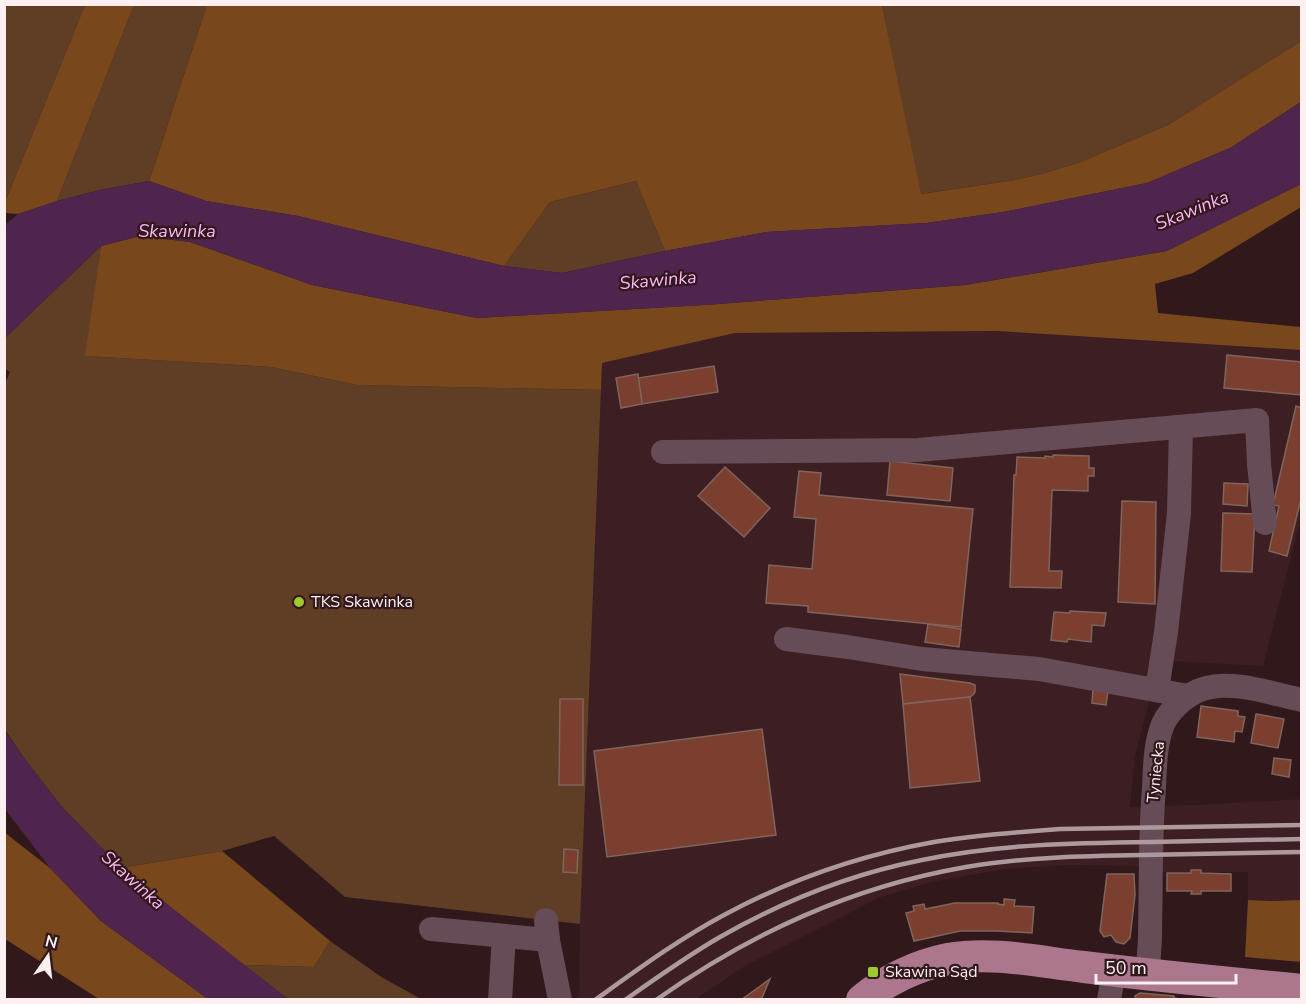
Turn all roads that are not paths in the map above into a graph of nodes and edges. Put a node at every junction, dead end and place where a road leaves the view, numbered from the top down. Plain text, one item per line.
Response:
1 (1181, 427) junction
2 (663, 452) dead end
3 (1265, 523) dead end
4 (786, 639) dead end
5 (1157, 690) junction
6 (1188, 696) junction
7 (1302, 700) edge
8 (431, 928) dead end
9 (504, 936) junction
10 (1148, 975) junction
11 (1111, 985) edge
12 (1284, 992) edge
13 (500, 999) edge
14 (560, 999) edge
15 (862, 999) edge

1 - 2 street
1 - 3 street
1 - 5 street
4 - 5 street
5 - 6 street
6 - 7 street, Tyniecka
6 - 10 street, Tyniecka
8 - 9 street
9 - 13 street
9 - 14 street
10 - 11 main road
10 - 12 main road
11 - 15 main road

